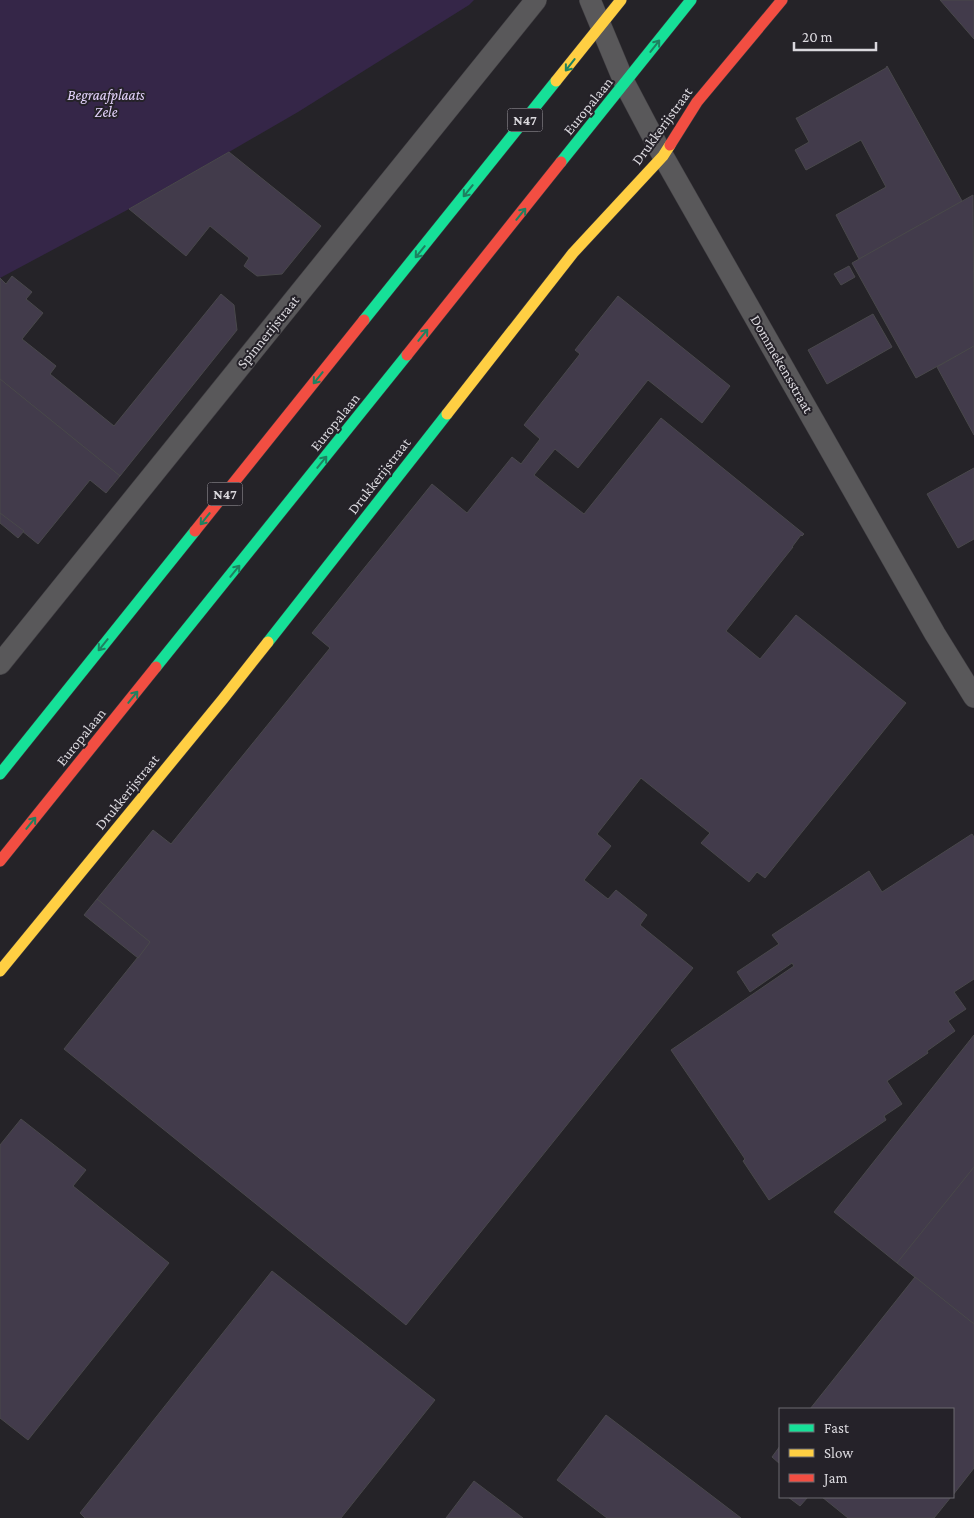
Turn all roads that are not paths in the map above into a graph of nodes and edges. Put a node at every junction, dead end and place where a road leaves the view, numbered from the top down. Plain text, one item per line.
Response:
1 (536, 0) edge
2 (590, 0) edge
3 (621, 0) edge
4 (691, 0) edge
5 (782, 0) edge
6 (600, 26) junction
7 (625, 84) junction
8 (663, 156) junction
9 (0, 664) edge
10 (974, 697) edge
11 (0, 774) edge
12 (0, 861) edge
13 (0, 971) edge

1 - 9 street, Spinnerijstraat
2 - 6 street, Dommekensstraat
3 - 6 main road, N47
7 -> 4 main road, Europalaan
5 - 8 main road, Drukkerijstraat
6 - 7 street, Dommekensstraat
6 -> 11 main road, N47
7 - 8 street, Dommekensstraat
12 -> 7 main road, Europalaan
8 - 10 street, Dommekensstraat
8 - 13 main road, Drukkerijstraat

